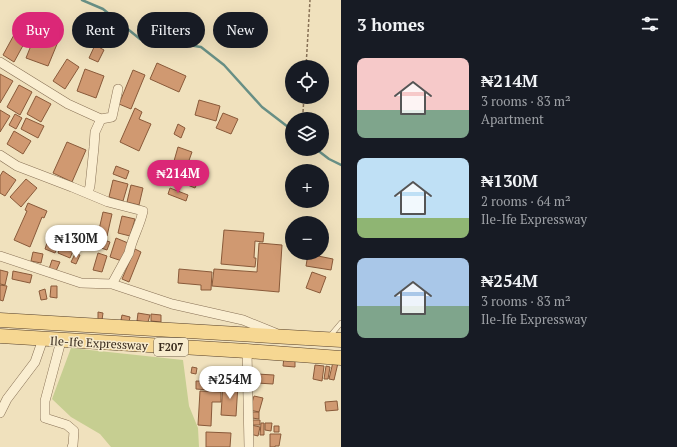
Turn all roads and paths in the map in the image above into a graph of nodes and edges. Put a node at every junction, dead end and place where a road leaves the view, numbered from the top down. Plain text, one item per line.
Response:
1 (310, 0) edge
2 (306, 60) edge
3 (0, 62) edge
4 (118, 89) dead end
5 (304, 104) edge
6 (304, 112) dead end
7 (101, 119) junction
8 (0, 155) edge
9 (88, 193) junction
10 (0, 256) edge
11 (112, 284) junction
12 (0, 320) edge
13 (341, 322) edge
14 (0, 336) edge
15 (283, 336) junction
16 (44, 339) junction
17 (334, 339) edge
18 (61, 341) junction
19 (247, 351) junction
20 (341, 358) edge
21 (0, 413) edge
22 (72, 447) edge
23 (249, 447) edge

1 - 2 path
3 - 7 street
4 - 7 street
5 - 6 path
7 - 9 street
8 - 9 street
9 - 11 street
10 - 11 street
11 - 15 street
12 - 15 main road, Ile-Ife Expressway / F207
13 - 17 lane
14 - 16 main road, Ile-Ife Expressway / F207
15 - 17 main road, Ile-Ife Expressway / F207
16 - 18 main road, Ile-Ife Expressway / F207
16 - 21 street
18 - 19 main road, Ile-Ife Expressway / F207
18 - 22 street
19 - 20 main road, Ile-Ife Expressway / F207
19 - 23 street

